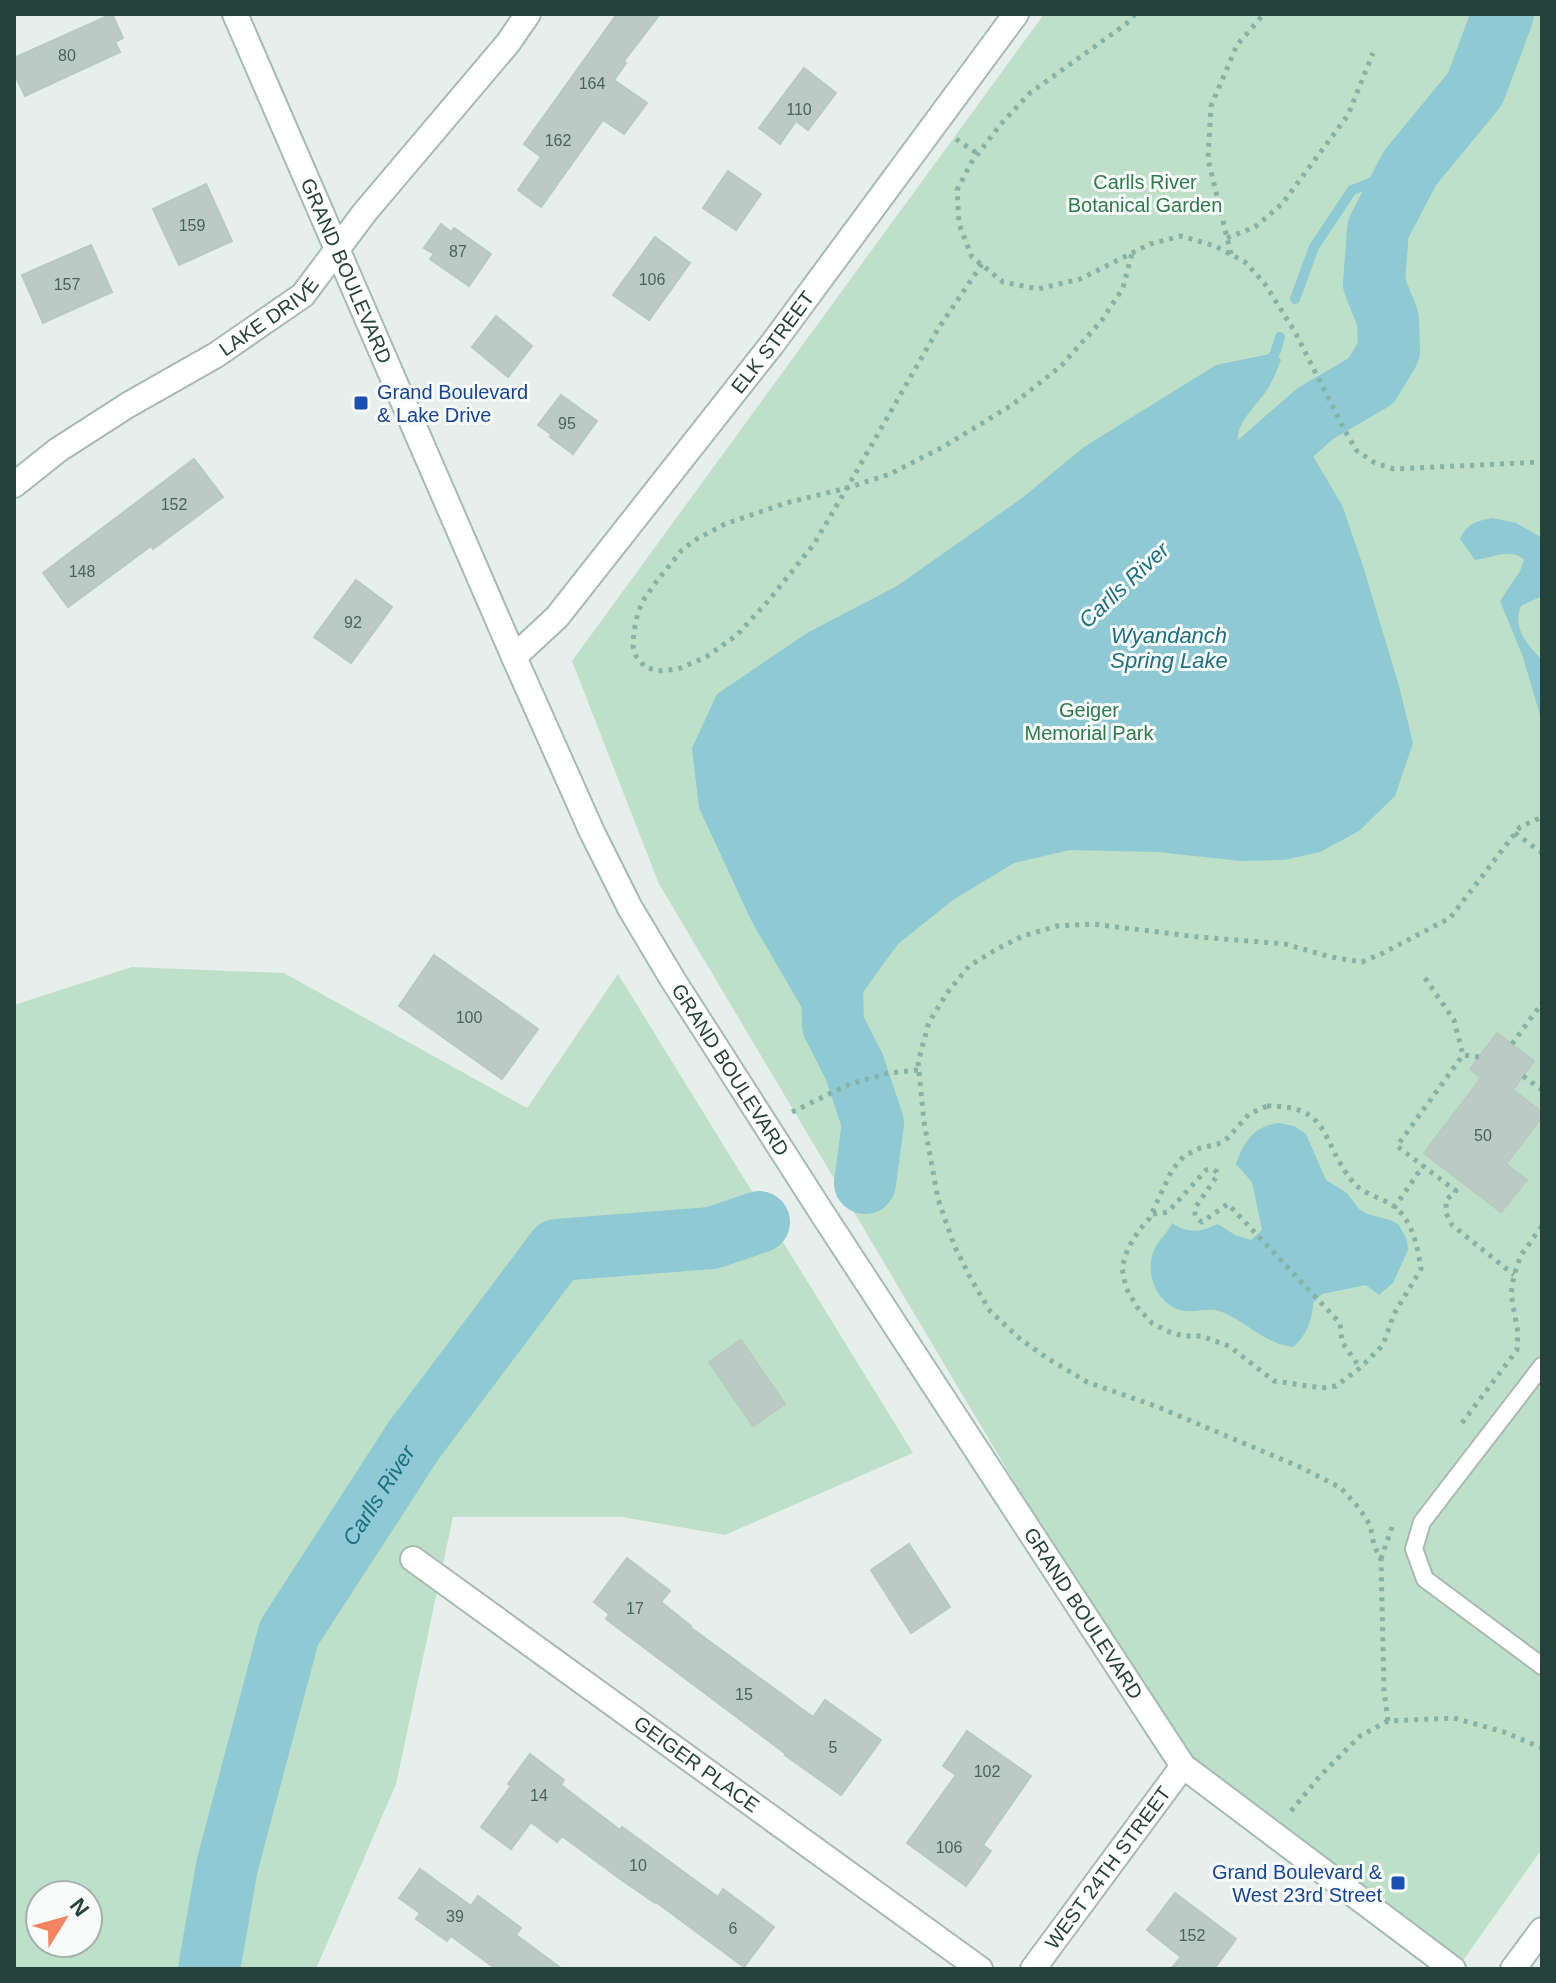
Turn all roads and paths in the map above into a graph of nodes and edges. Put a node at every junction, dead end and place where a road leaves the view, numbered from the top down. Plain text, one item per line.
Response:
1 (235, 14) edge
2 (528, 14) edge
3 (1016, 14) edge
4 (1134, 14) edge
5 (1264, 14) edge
6 (1373, 53) dead end
7 (953, 137) dead end
8 (978, 154) junction
9 (1227, 238) junction
10 (337, 251) junction
11 (1132, 253) junction
12 (1231, 254) junction
13 (982, 264) junction
14 (1542, 462) edge
15 (14, 485) edge
16 (847, 488) junction
17 (514, 657) junction
18 (1542, 817) edge
19 (1515, 833) junction
20 (1542, 853) edge
21 (1425, 978) dead end
22 (1542, 1003) edge
23 (1512, 1044) dead end
24 (1463, 1055) junction
25 (1479, 1057) dead end
26 (918, 1070) junction
27 (1523, 1076) dead end
28 (1542, 1090) edge
29 (765, 1125) junction
30 (1424, 1166) junction
31 (1394, 1208) junction
32 (1152, 1214) junction
33 (1542, 1226) edge
34 (1514, 1275) junction
35 (1542, 1366) edge
36 (1360, 1368) junction
37 (1461, 1425) dead end
38 (1395, 1521) dead end
39 (413, 1559) dead end
40 (1381, 1560) junction
41 (1542, 1666) edge
42 (1388, 1721) junction
43 (1542, 1748) edge
44 (1183, 1766) junction
45 (1272, 1834) junction
46 (1542, 1930) edge
47 (980, 1969) edge
48 (1033, 1969) edge
49 (1453, 1969) edge
50 (1513, 1969) edge

1 - 10 street, GRAND BOULEVARD
2 - 10 street, LAKE DRIVE
3 - 17 street, ELK STREET
4 - 8 path
5 - 9 path
6 - 9 path
7 - 8 path
8 - 13 path
9 - 12 path
10 - 15 street, LAKE DRIVE
10 - 17 street, GRAND BOULEVARD
11 - 12 path
11 - 13 path
11 - 16 path
12 - 14 path
13 - 16 path
16 - 16 path
17 - 29 street, GRAND BOULEVARD
18 - 19 path
19 - 20 path
19 - 26 path
21 - 24 path
22 - 23 path
24 - 25 path
24 - 30 path
26 - 29 path
26 - 40 path
27 - 28 path
29 - 44 street, GRAND BOULEVARD
30 - 31 path
30 - 34 path
31 - 32 path
31 - 36 path
32 - 36 path
32 - 36 path
33 - 34 path
34 - 37 path
35 - 41 lane
38 - 40 path
39 - 47 street, GEIGER PLACE
40 - 42 path
42 - 43 path
42 - 45 path
44 - 45 street, GRAND BOULEVARD
44 - 48 street, WEST 24TH STREET
45 - 49 street, GRAND BOULEVARD
46 - 50 street

